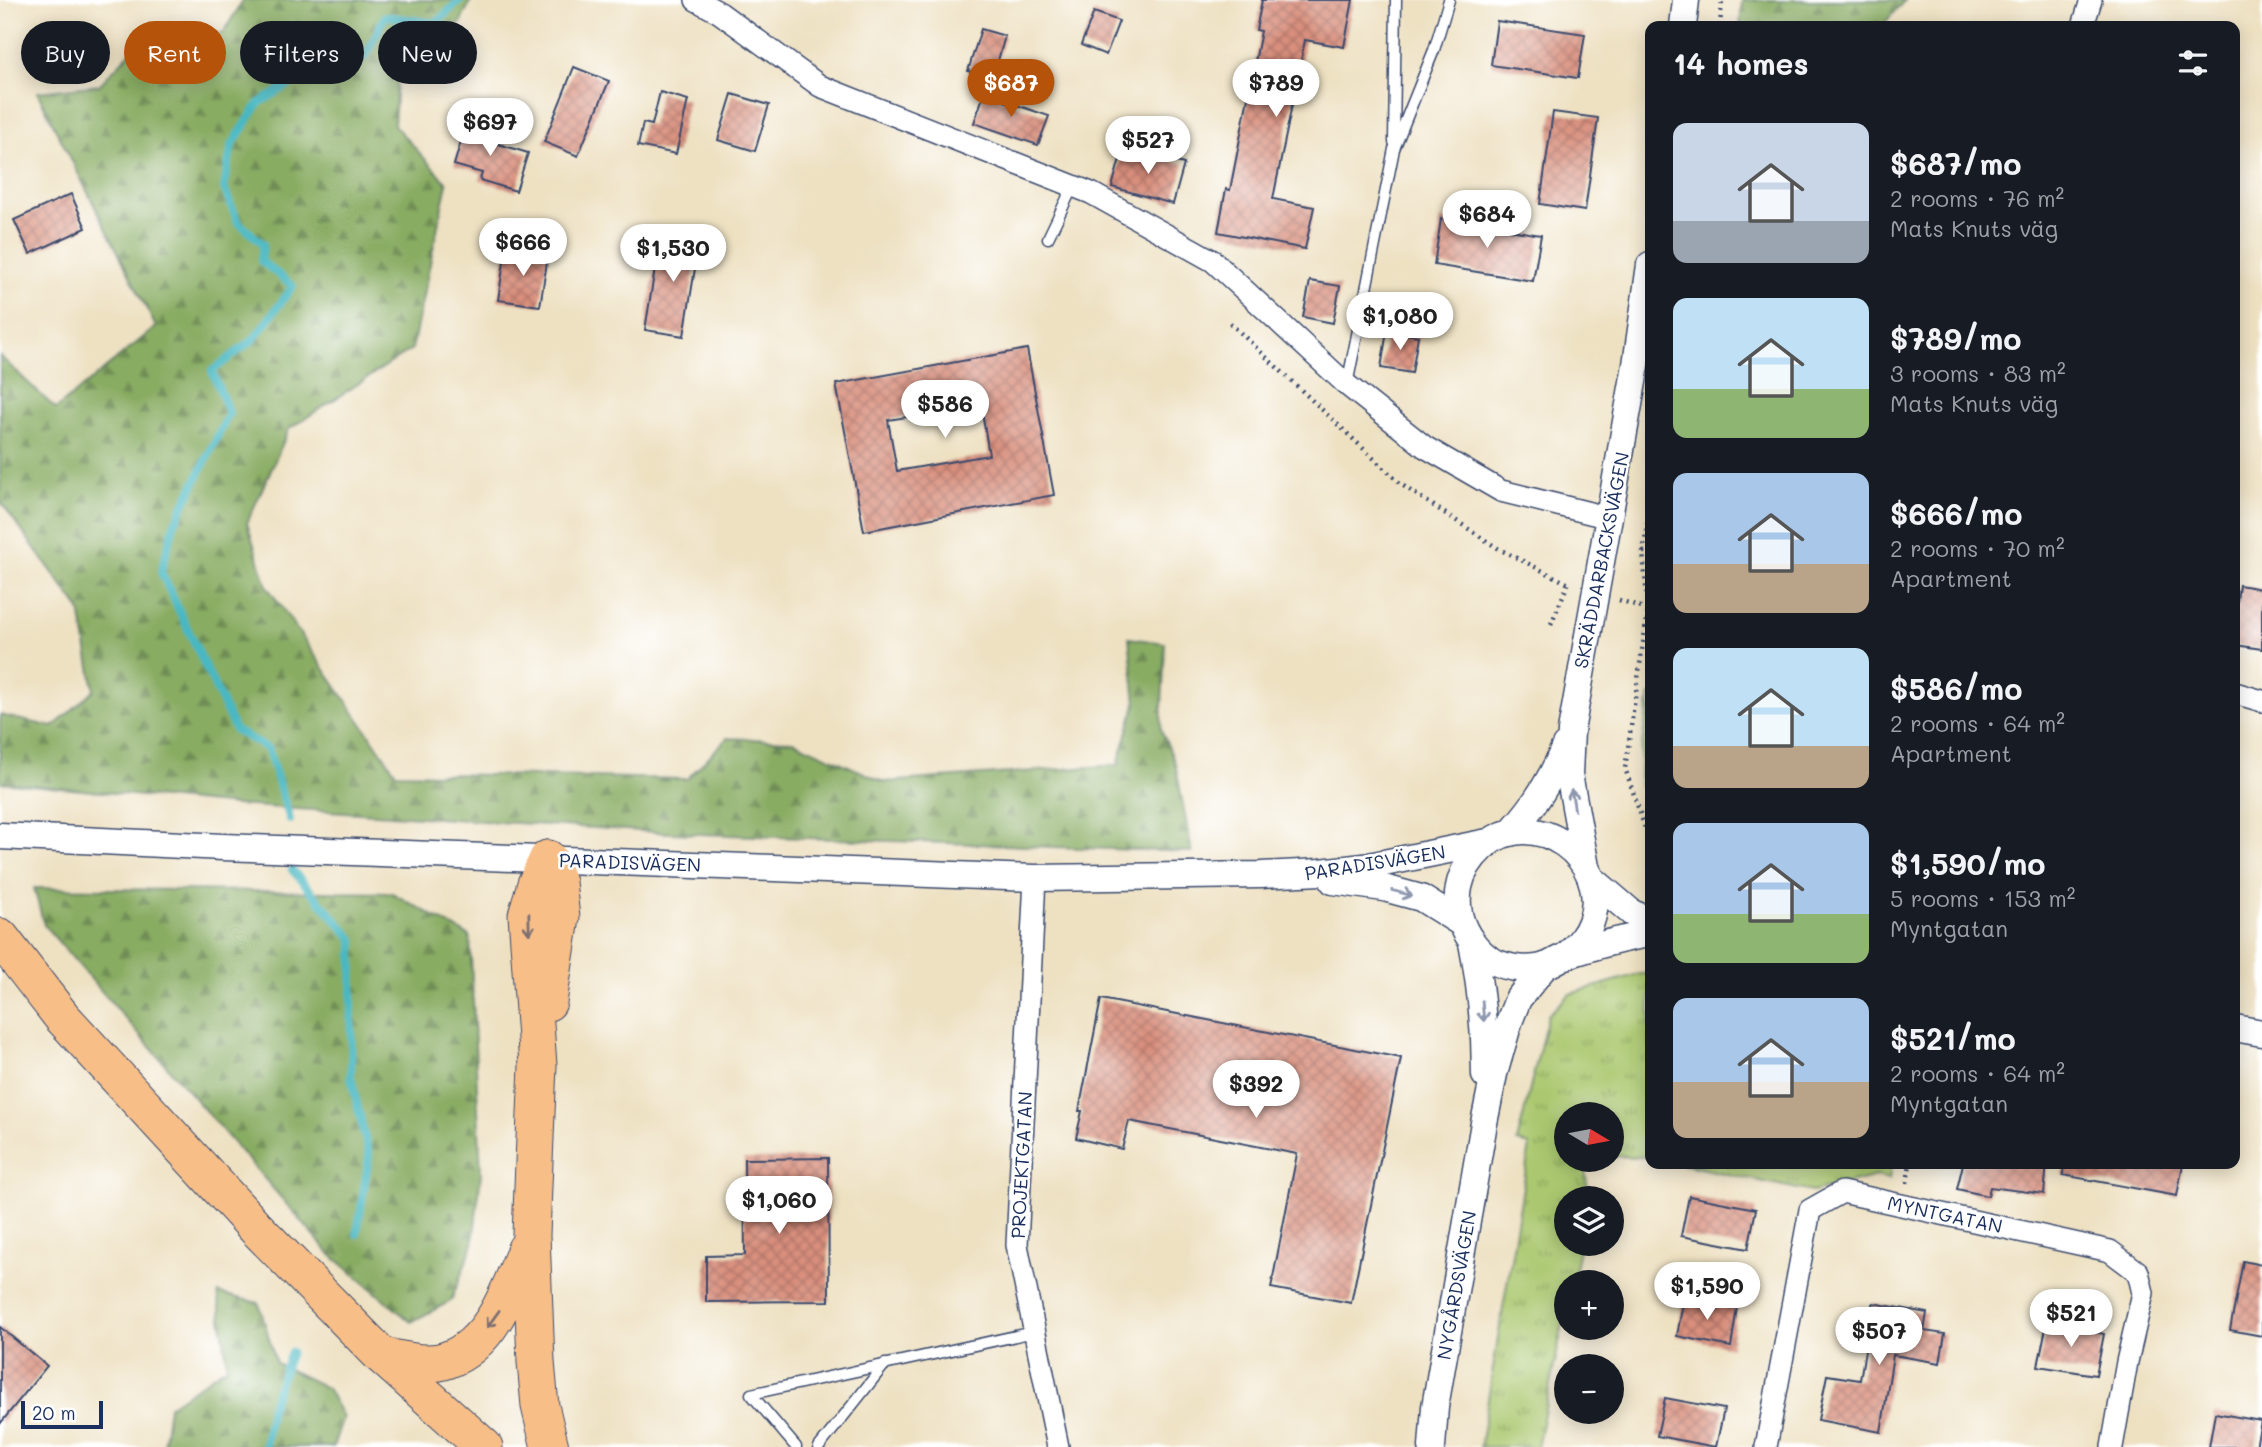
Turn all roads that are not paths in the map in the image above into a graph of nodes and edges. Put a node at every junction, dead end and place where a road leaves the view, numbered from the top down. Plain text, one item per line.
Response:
1 (696, 0) edge
2 (1396, 0) edge
3 (1449, 0) edge
4 (1686, 0) edge
5 (2091, 0) edge
6 (1684, 21) edge
7 (2085, 21) edge
8 (1394, 149) junction
9 (1073, 186) junction
10 (1048, 238) dead end
11 (1645, 301) edge
12 (1347, 385) junction
13 (1610, 519) junction
14 (2240, 695) edge
15 (2262, 701) edge
16 (1570, 731) junction
17 (0, 836) edge
18 (1499, 838) junction
19 (548, 859) junction
20 (1588, 872) junction
21 (1261, 875) junction
22 (1035, 878) junction
23 (1645, 918) edge
24 (1466, 933) junction
25 (1645, 935) edge
26 (0, 937) edge
27 (1556, 961) junction
28 (0, 971) edge
29 (2240, 1029) edge
30 (2262, 1033) edge
31 (1484, 1123) junction
32 (531, 1235) junction
33 (1034, 1332) junction
34 (383, 1356) junction
35 (886, 1364) junction
36 (448, 1447) edge
37 (484, 1447) edge
38 (550, 1447) edge
39 (796, 1447) edge
40 (818, 1447) edge
41 (1058, 1447) edge
42 (1432, 1447) edge
43 (1766, 1447) edge
44 (2112, 1447) edge

1 - 9 street
2 - 8 lane
3 - 8 lane
4 - 6 street
5 - 7 street
8 - 12 lane
9 - 10 lane
9 - 12 street
11 - 13 street, SKRÄDDARBACKSVÄGEN
12 - 13 street
13 - 16 street, SKRÄDDARBACKSVÄGEN
14 - 15 street
16 - 18 street, SKRÄDDARBACKSVÄGEN
20 -> 16 street, SKRÄDDARBACKSVÄGEN
17 - 19 street, PARADISVÄGEN
18 - 20 street
18 - 21 street, PARADISVÄGEN
18 - 24 street
19 - 22 street, PARADISVÄGEN
19 - 32 highway
20 - 23 street
20 - 27 street
21 - 22 street, PARADISVÄGEN
21 -> 24 street, PARADISVÄGEN
22 - 33 street, PROJEKTGATAN
24 - 27 street
24 -> 31 street, NYGÅRDSVÄGEN
25 - 27 street
26 - 34 highway
27 - 31 street, NYGÅRDSVÄGEN
28 - 36 highway
29 - 30 street
31 - 42 street, NYGÅRDSVÄGEN
32 -> 34 highway
32 - 38 highway
33 - 35 lane
33 - 41 street, PROJEKTGATAN
34 - 37 highway
35 - 39 lane
35 - 40 lane
43 - 44 street, MYNTGATAN

